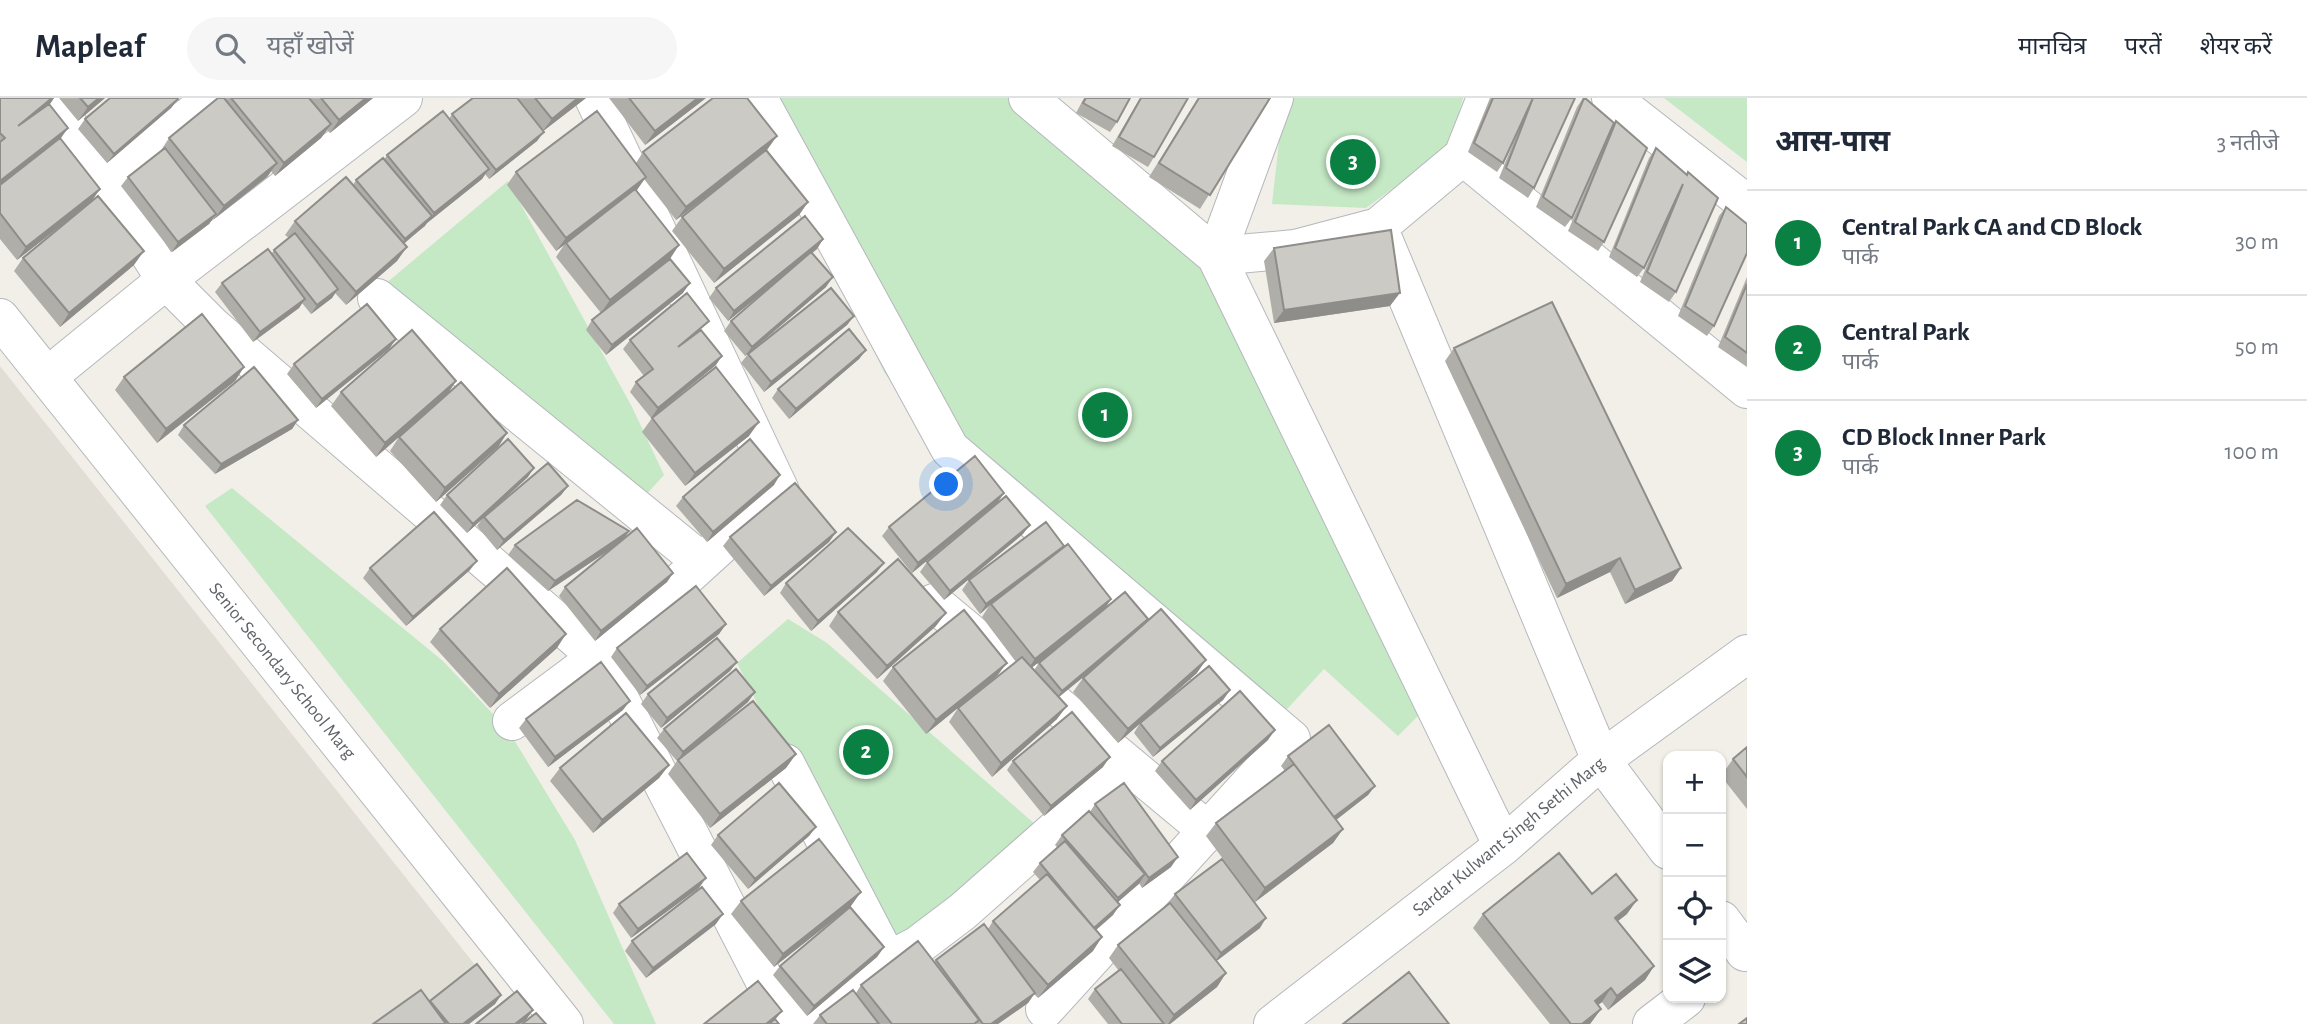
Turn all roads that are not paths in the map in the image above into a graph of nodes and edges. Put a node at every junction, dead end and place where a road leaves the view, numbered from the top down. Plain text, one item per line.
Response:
1 (51, 98) edge
2 (213, 98) edge
3 (403, 98) edge
4 (594, 98) edge
5 (758, 98) edge
6 (1028, 98) edge
7 (1274, 98) edge
8 (1486, 98) edge
9 (1611, 98) edge
10 (1463, 156) junction
11 (104, 184) junction
12 (1747, 204) edge
13 (1378, 227) junction
14 (1216, 256) junction
15 (166, 279) junction
16 (377, 298) edge
17 (0, 318) edge
18 (47, 377) junction
19 (1747, 389) edge
20 (702, 562) junction
21 (934, 603) edge
22 (1747, 654) edge
23 (598, 657) junction
24 (512, 721) dead end
25 (1601, 760) junction
26 (785, 763) edge
27 (1129, 765) junction
28 (1208, 831) junction
29 (1663, 843) edge
30 (1503, 846) junction
31 (1726, 930) edge
32 (1738, 958) edge
33 (888, 961) junction
34 (1679, 1003) edge
35 (1040, 1019) edge
36 (564, 1024) edge
37 (787, 1024) edge
38 (804, 1024) edge
39 (1273, 1024) edge
40 (1652, 1024) edge

1 - 11 street
2 - 11 street
3 - 15 street
4 - 20 street
5 - 28 street
6 - 14 street
7 - 14 street
8 - 10 street
9 - 12 street
10 - 13 street
10 - 19 street
11 - 15 street
13 - 14 street
13 - 25 street
14 - 30 street
15 - 18 street
15 - 23 street
16 - 20 street
17 - 18 street, Senior Secondary School Marg
18 - 36 street, Senior Secondary School Marg
20 - 23 street
21 - 27 street
22 - 25 street, Sardar Kulwant Singh Sethi Marg
23 - 24 street
23 - 37 street
25 - 29 street
25 - 30 street, Sardar Kulwant Singh Sethi Marg
26 - 33 street
27 - 28 street
27 - 33 street
28 - 35 street
30 - 39 street, Sardar Kulwant Singh Sethi Marg
31 - 32 street
33 - 38 street
34 - 40 street

